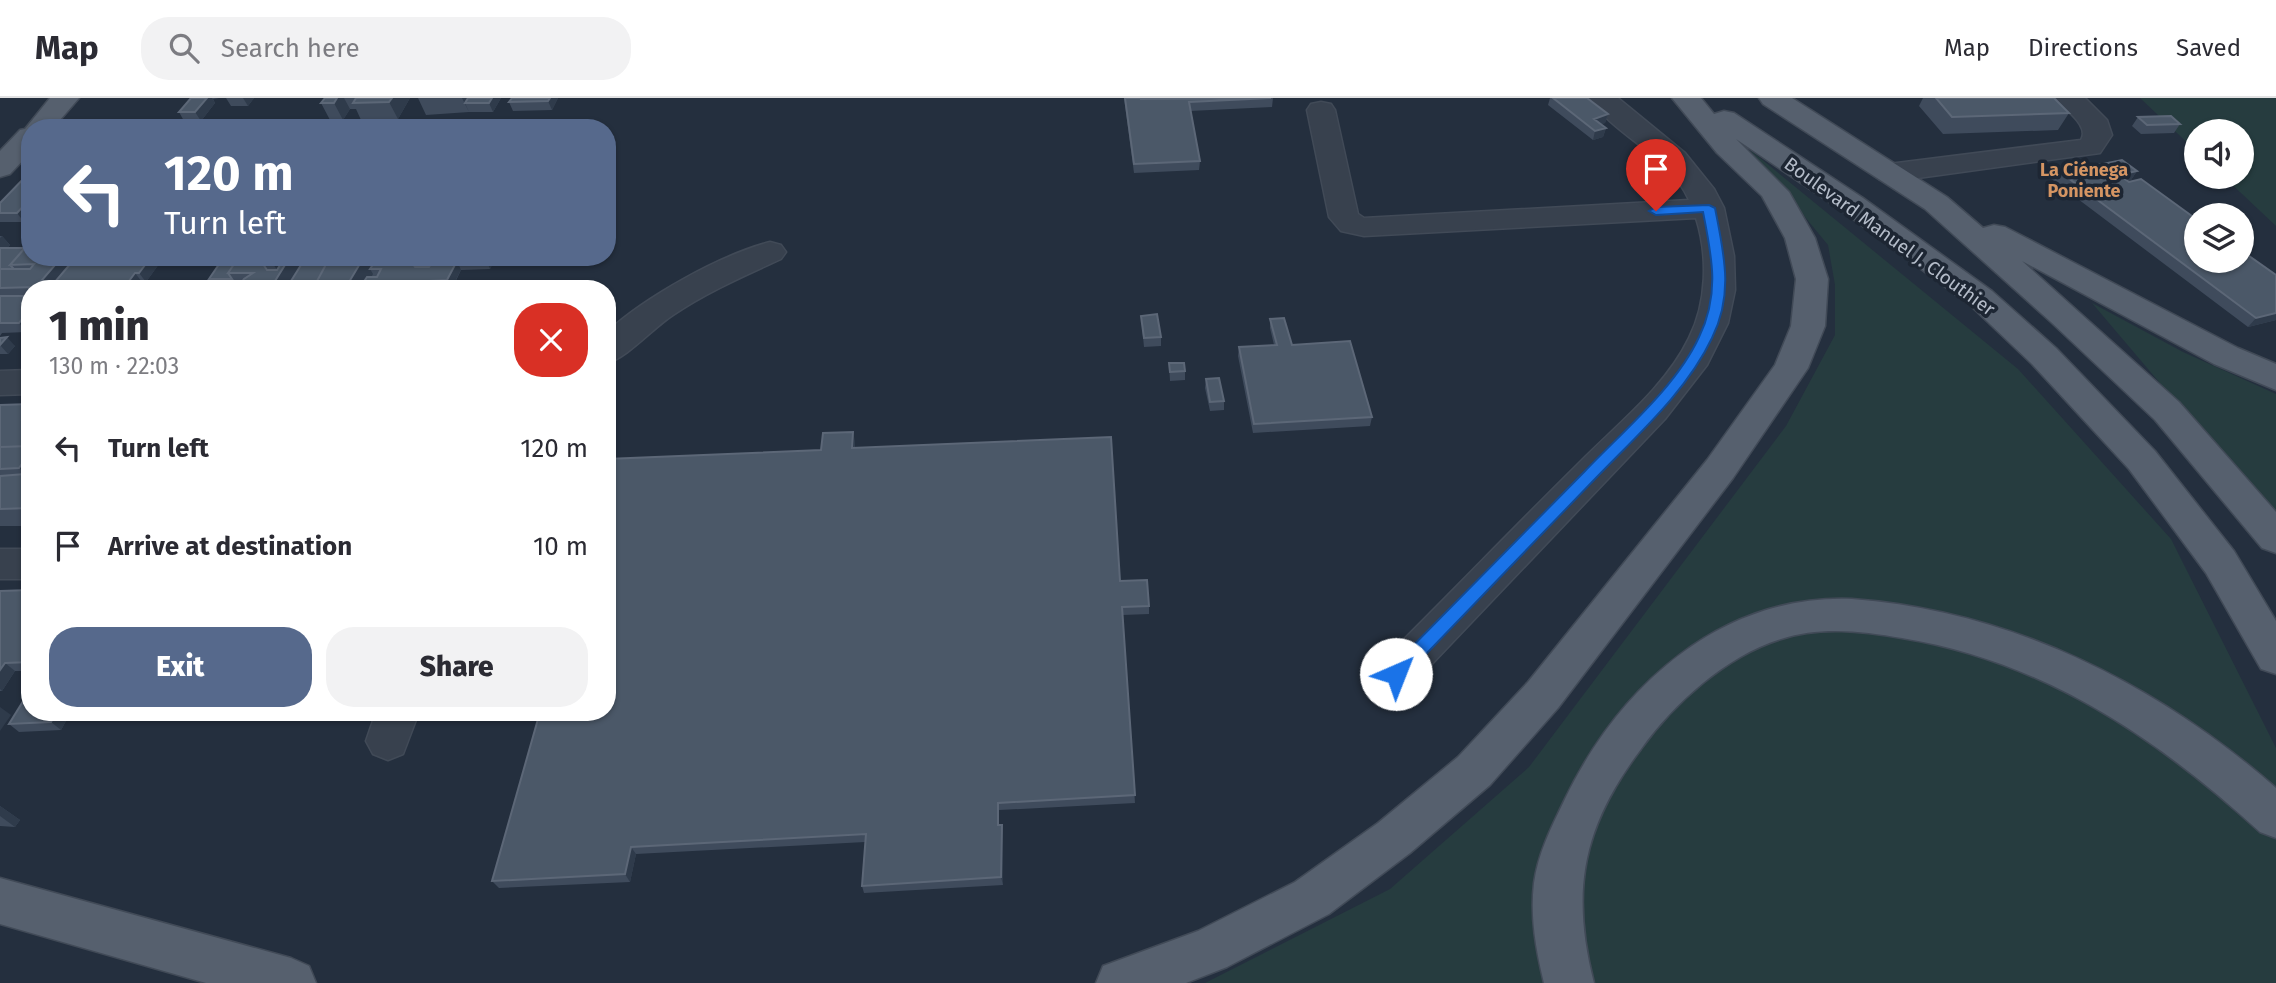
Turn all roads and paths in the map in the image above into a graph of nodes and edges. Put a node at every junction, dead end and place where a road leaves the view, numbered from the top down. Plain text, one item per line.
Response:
1 (65, 98) edge
2 (1603, 98) edge
3 (1686, 98) edge
4 (1693, 98) edge
5 (1773, 98) edge
6 (2070, 98) edge
7 (1321, 110) dead end
8 (46, 119) edge
9 (1889, 173) junction
10 (1936, 203) junction
11 (1709, 208) junction
12 (770, 252) dead end
13 (616, 344) edge
14 (2276, 379) edge
15 (21, 382) edge
16 (0, 383) edge
17 (2276, 538) edge
18 (0, 564) edge
19 (21, 564) edge
20 (2276, 657) edge
21 (1396, 674) dead end
22 (2276, 817) edge
23 (0, 901) edge
24 (291, 983) edge
25 (1122, 983) edge
26 (1569, 983) edge

1 - 8 main road
2 - 11 street
3 - 25 main road
4 - 20 main road, Boulevard Manuel J. Clouthier
5 - 9 main road
6 - 9 street
7 - 11 street
9 - 10 main road
10 - 14 main road
10 - 17 main road
11 - 21 street
12 - 13 street
15 - 16 street
18 - 19 street
22 - 26 main road
23 - 24 main road

